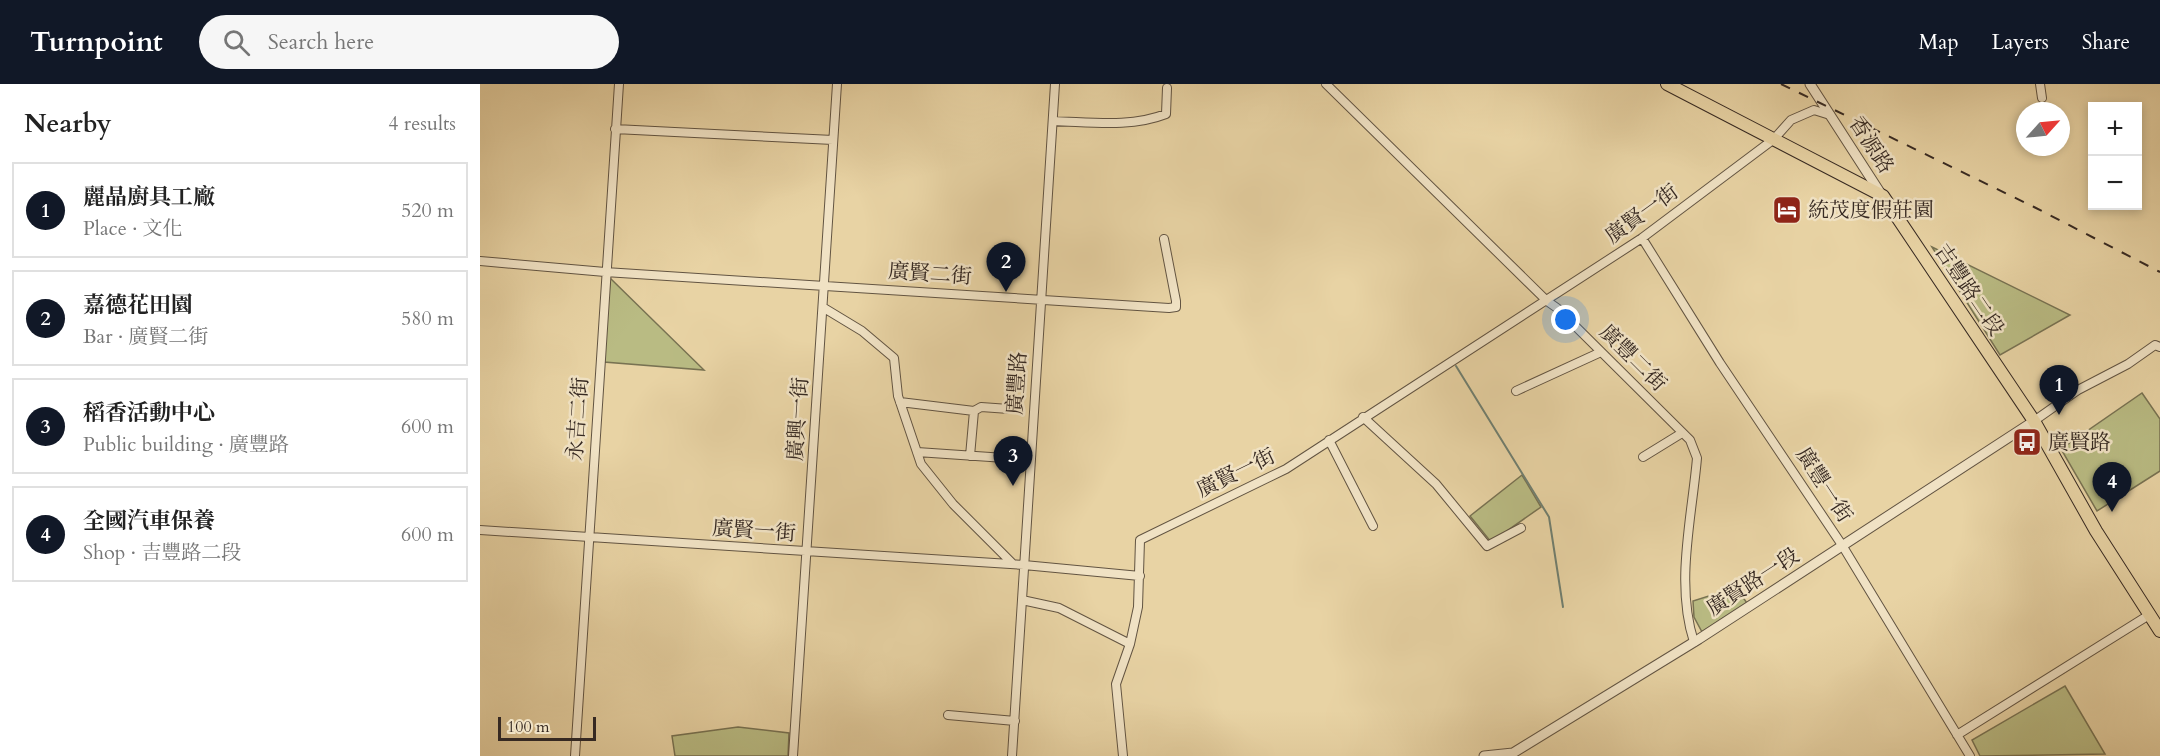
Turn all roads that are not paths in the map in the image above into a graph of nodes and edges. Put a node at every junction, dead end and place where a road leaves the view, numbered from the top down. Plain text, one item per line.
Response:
1 (619, 84) edge
2 (837, 84) edge
3 (1055, 84) edge
4 (1326, 84) edge
5 (1667, 84) edge
6 (1810, 84) edge
7 (2040, 84) edge
8 (1167, 88) dead end
9 (2042, 98) dead end
10 (1830, 115) junction
11 (1053, 121) junction
12 (615, 129) junction
13 (1774, 139) junction
14 (832, 140) junction
15 (1883, 196) junction
16 (1642, 238) junction
17 (1164, 239) dead end
18 (480, 261) edge
19 (605, 272) junction
20 (825, 285) junction
21 (1040, 300) junction
22 (1546, 301) junction
23 (824, 308) junction
24 (2160, 347) edge
25 (1601, 352) junction
26 (1516, 391) dead end
27 (900, 402) junction
28 (1009, 409) dead end
29 (974, 411) junction
30 (1364, 417) junction
31 (2034, 422) junction
32 (1682, 433) junction
33 (1329, 440) junction
34 (917, 452) junction
35 (970, 456) junction
36 (1643, 457) dead end
37 (1029, 463) junction
38 (1373, 526) dead end
39 (1521, 528) dead end
40 (480, 530) edge
41 (589, 537) junction
42 (1842, 545) junction
43 (807, 552) junction
44 (1013, 564) junction
45 (1024, 565) junction
46 (1140, 576) junction
47 (1022, 600) junction
48 (2149, 615) junction
49 (2160, 631) edge
50 (1694, 642) junction
51 (1130, 644) junction
52 (948, 715) dead end
53 (1016, 721) junction
54 (1958, 735) junction
55 (575, 756) edge
56 (793, 756) edge
57 (1012, 756) edge
58 (1123, 756) edge
59 (1484, 756) edge
60 (1970, 756) edge

1 - 12 street, 永吉二街
2 - 14 street, 廣興一街
3 - 11 street, 廣豐路
4 - 22 street, 廣豐二街
5 - 13 main road, 吉豐路二段
6 - 10 street, 香源路
7 - 9 street
8 - 11 street
10 - 13 street, 廣賢一街
10 - 15 street, 香源路
11 - 21 street, 廣豐路
12 - 14 street
12 - 19 street, 永吉二街
13 - 15 main road, 吉豐路二段
13 - 16 street, 廣賢一街
14 - 20 street, 廣興一街
15 - 31 main road, 吉豐路二段
16 - 22 street, 廣賢一街
16 - 42 street, 廣豐一街
17 - 21 street, 廣賢二街
18 - 19 street, 廣賢二街
19 - 20 street, 廣賢二街
19 - 41 street, 永吉二街
20 - 21 street, 廣賢二街
20 - 23 street, 廣興一街
21 - 37 street, 廣豐路
22 - 25 street, 廣豐二街
22 - 30 street, 廣賢一街
23 - 27 street
23 - 43 street, 廣興一街
24 - 31 street
25 - 26 street
25 - 32 street, 廣豐二街
27 - 29 street
27 - 34 street
28 - 29 street
29 - 35 street
30 - 33 street, 廣賢一街
30 - 39 street
31 - 42 street, 廣賢路一段
31 - 48 main road, 吉豐路二段
32 - 36 street
32 - 50 street, 廣豐二街
33 - 38 street
33 - 46 street, 廣賢一街
34 - 35 street
34 - 44 street
35 - 37 street
37 - 45 street, 廣豐路
40 - 41 street, 廣賢一街
41 - 43 street, 廣賢一街
41 - 55 street, 永吉二街
42 - 50 street, 廣賢路一段
42 - 54 street, 廣豐一街
43 - 44 street, 廣賢一街
43 - 56 street, 廣興一街
44 - 45 street, 廣賢一街
45 - 46 street, 廣賢一街
45 - 47 street, 廣豐路
46 - 51 street
47 - 51 street
47 - 53 street, 廣豐路
48 - 49 main road, 吉豐路二段
48 - 54 street
50 - 59 street, 廣賢路一段
51 - 58 street
52 - 53 street
53 - 57 street, 廣豐路
54 - 60 street, 廣豐一街

